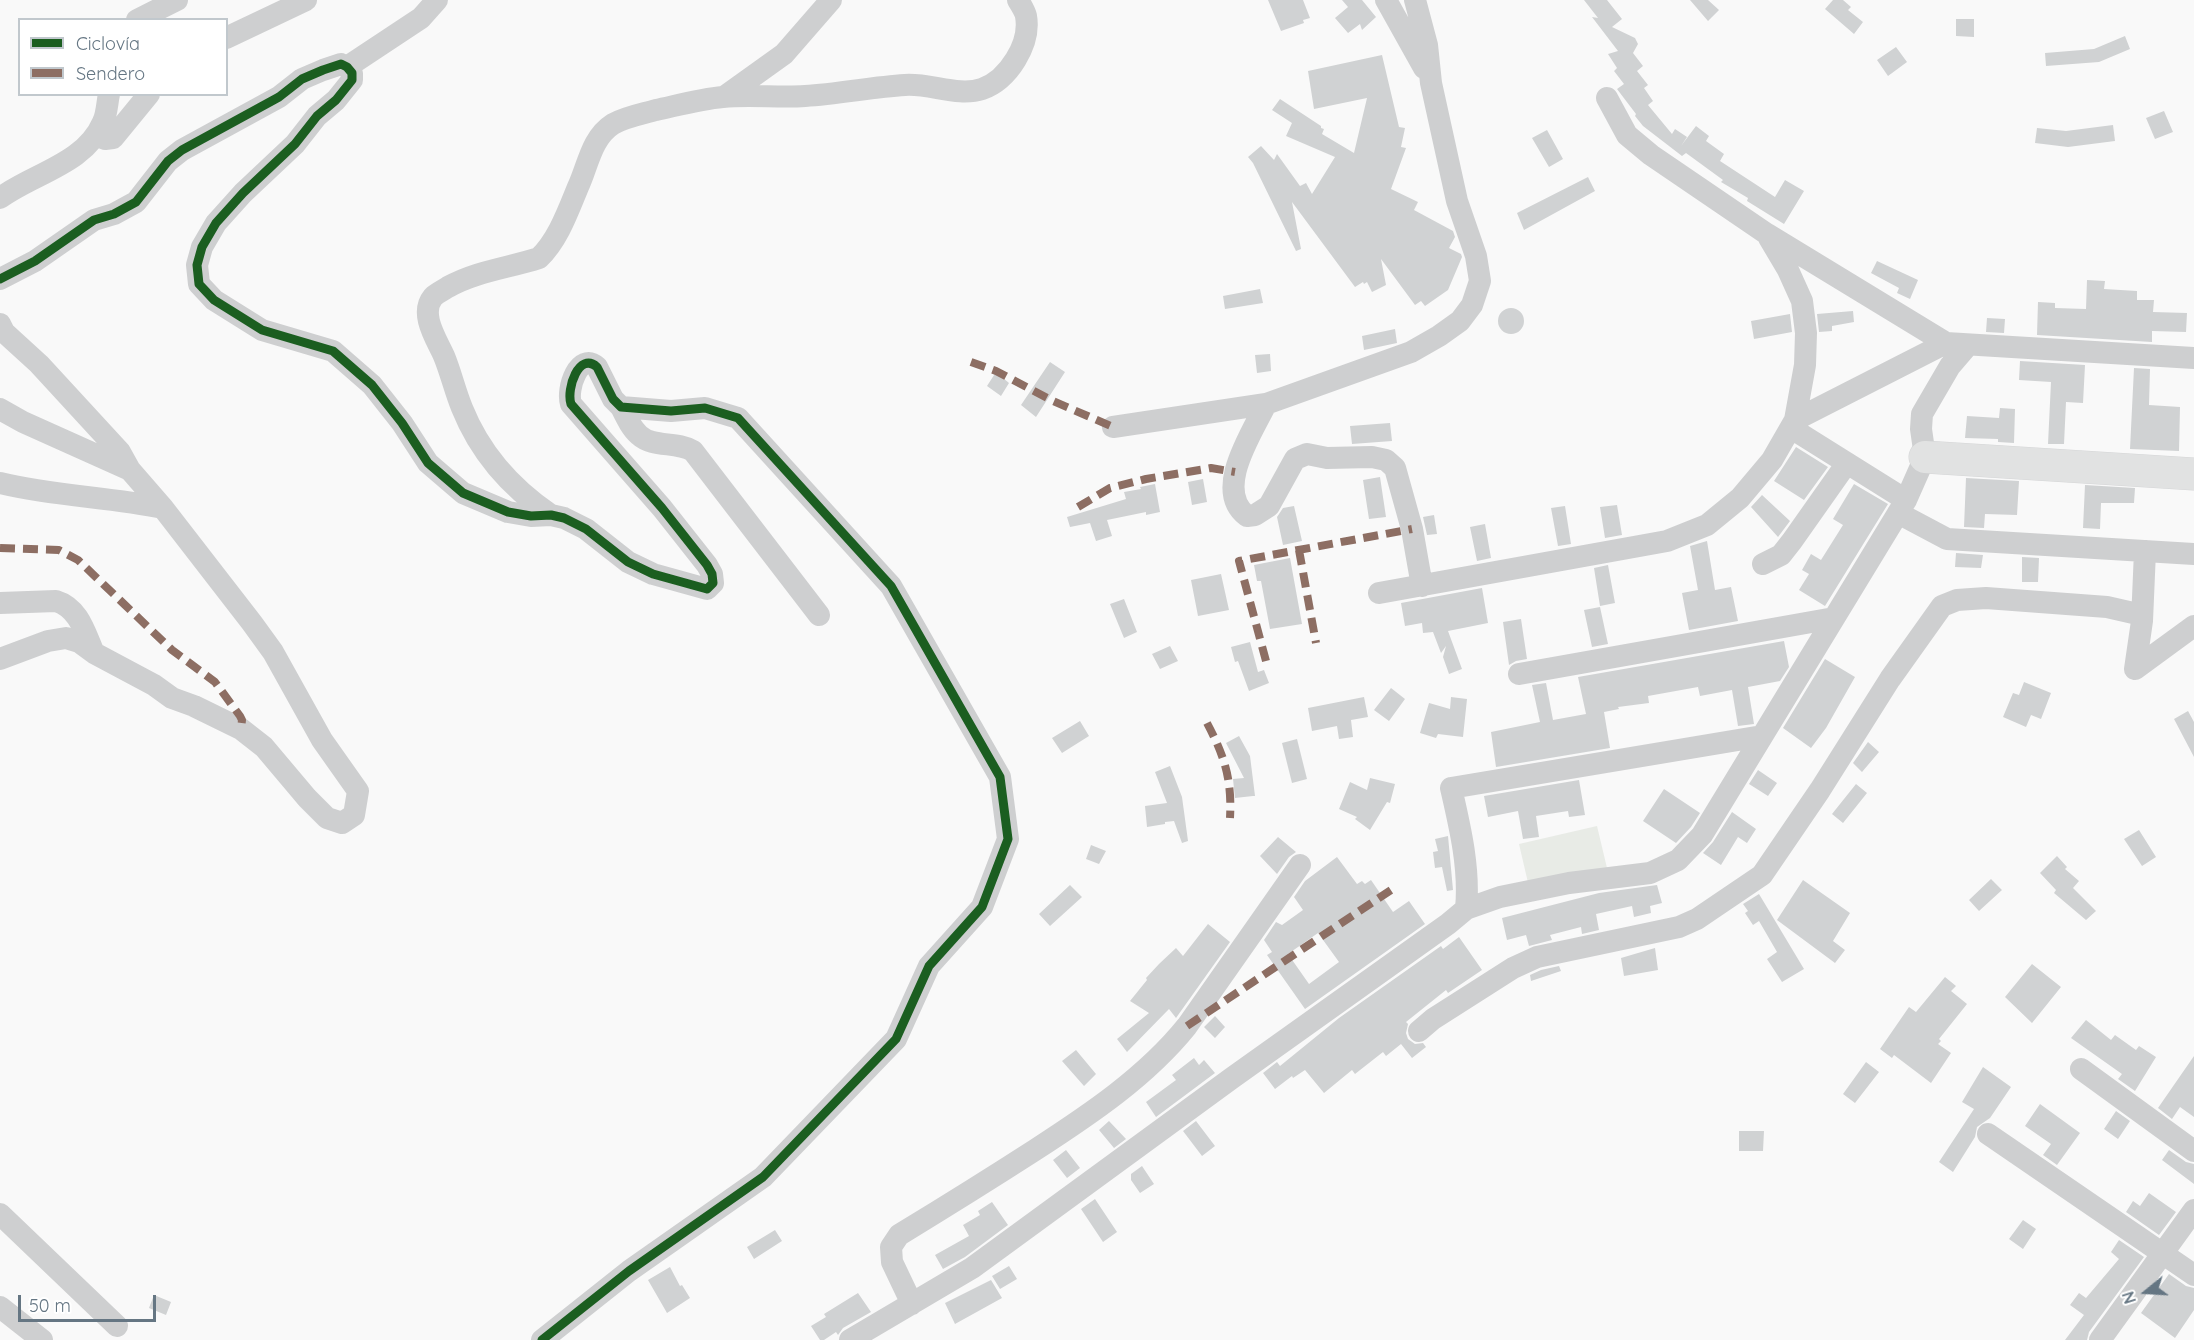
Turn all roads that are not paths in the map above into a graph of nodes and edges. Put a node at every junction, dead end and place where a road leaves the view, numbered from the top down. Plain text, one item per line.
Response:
1 (177, 0) edge
2 (306, 0) edge
3 (437, 0) edge
4 (831, 0) edge
5 (1018, 0) edge
6 (1386, 0) edge
7 (1415, 0) edge
8 (141, 18) edge
9 (228, 37) edge
10 (347, 66) junction
11 (1431, 83) junction
12 (109, 96) edge
13 (147, 96) edge
14 (724, 97) junction
15 (1607, 98) dead end
16 (96, 135) junction
17 (0, 198) edge
18 (1767, 234) junction
19 (0, 279) edge
20 (0, 324) edge
21 (1957, 344) junction
22 (2194, 358) edge
23 (1266, 404) junction
24 (621, 407) junction
25 (0, 409) edge
26 (1793, 424) junction
27 (1113, 427) dead end
28 (1925, 457) junction
29 (1847, 463) junction
30 (130, 470) junction
31 (2194, 474) edge
32 (0, 483) edge
33 (1902, 506) junction
34 (163, 508) junction
35 (551, 515) junction
36 (2145, 551) junction
37 (2194, 554) edge
38 (1763, 564) dead end
39 (1422, 586) junction
40 (1379, 594) dead end
41 (0, 603) edge
42 (819, 615) dead end
43 (2142, 615) junction
44 (1834, 618) junction
45 (2194, 626) edge
46 (94, 653) junction
47 (0, 659) edge
48 (1519, 674) dead end
49 (1762, 736) junction
50 (1300, 865) dead end
51 (1466, 909) junction
52 (1419, 1031) dead end
53 (2081, 1069) dead end
54 (1988, 1134) dead end
55 (2194, 1151) edge
56 (2194, 1210) edge
57 (0, 1214) edge
58 (2163, 1254) junction
59 (2194, 1275) edge
60 (912, 1304) junction
61 (0, 1307) edge
62 (117, 1326) dead end
63 (42, 1340) edge
64 (542, 1340) edge
65 (850, 1340) edge
66 (2100, 1340) edge

1 - 8 street
2 - 9 street
3 - 10 street
4 - 14 street
5 - 14 street
6 - 11 street
7 - 11 street
10 - 19 street
10 - 35 street
11 - 23 street
12 - 16 street
13 - 16 street
14 - 35 street
15 - 18 street
16 - 17 street
18 - 21 street
18 - 26 street
20 - 30 street
21 - 22 street
21 - 26 street
21 - 28 street
23 - 27 street
23 - 39 street
24 - 35 street
24 - 42 street
24 - 64 street
25 - 30 street
26 - 29 street
26 - 39 street
28 - 31 street
28 - 33 street
29 - 33 street
29 - 38 street
30 - 34 street
32 - 34 street
33 - 36 street
33 - 44 street
34 - 46 street
36 - 37 street
36 - 43 street
39 - 40 street
41 - 46 street
43 - 45 street
43 - 52 street
44 - 48 street
44 - 49 street
46 - 47 street
49 - 51 street
49 - 51 street
50 - 60 street
51 - 60 street
53 - 55 street
54 - 58 street
56 - 58 street
57 - 62 street
58 - 59 street
58 - 66 street
60 - 65 street
61 - 63 street

